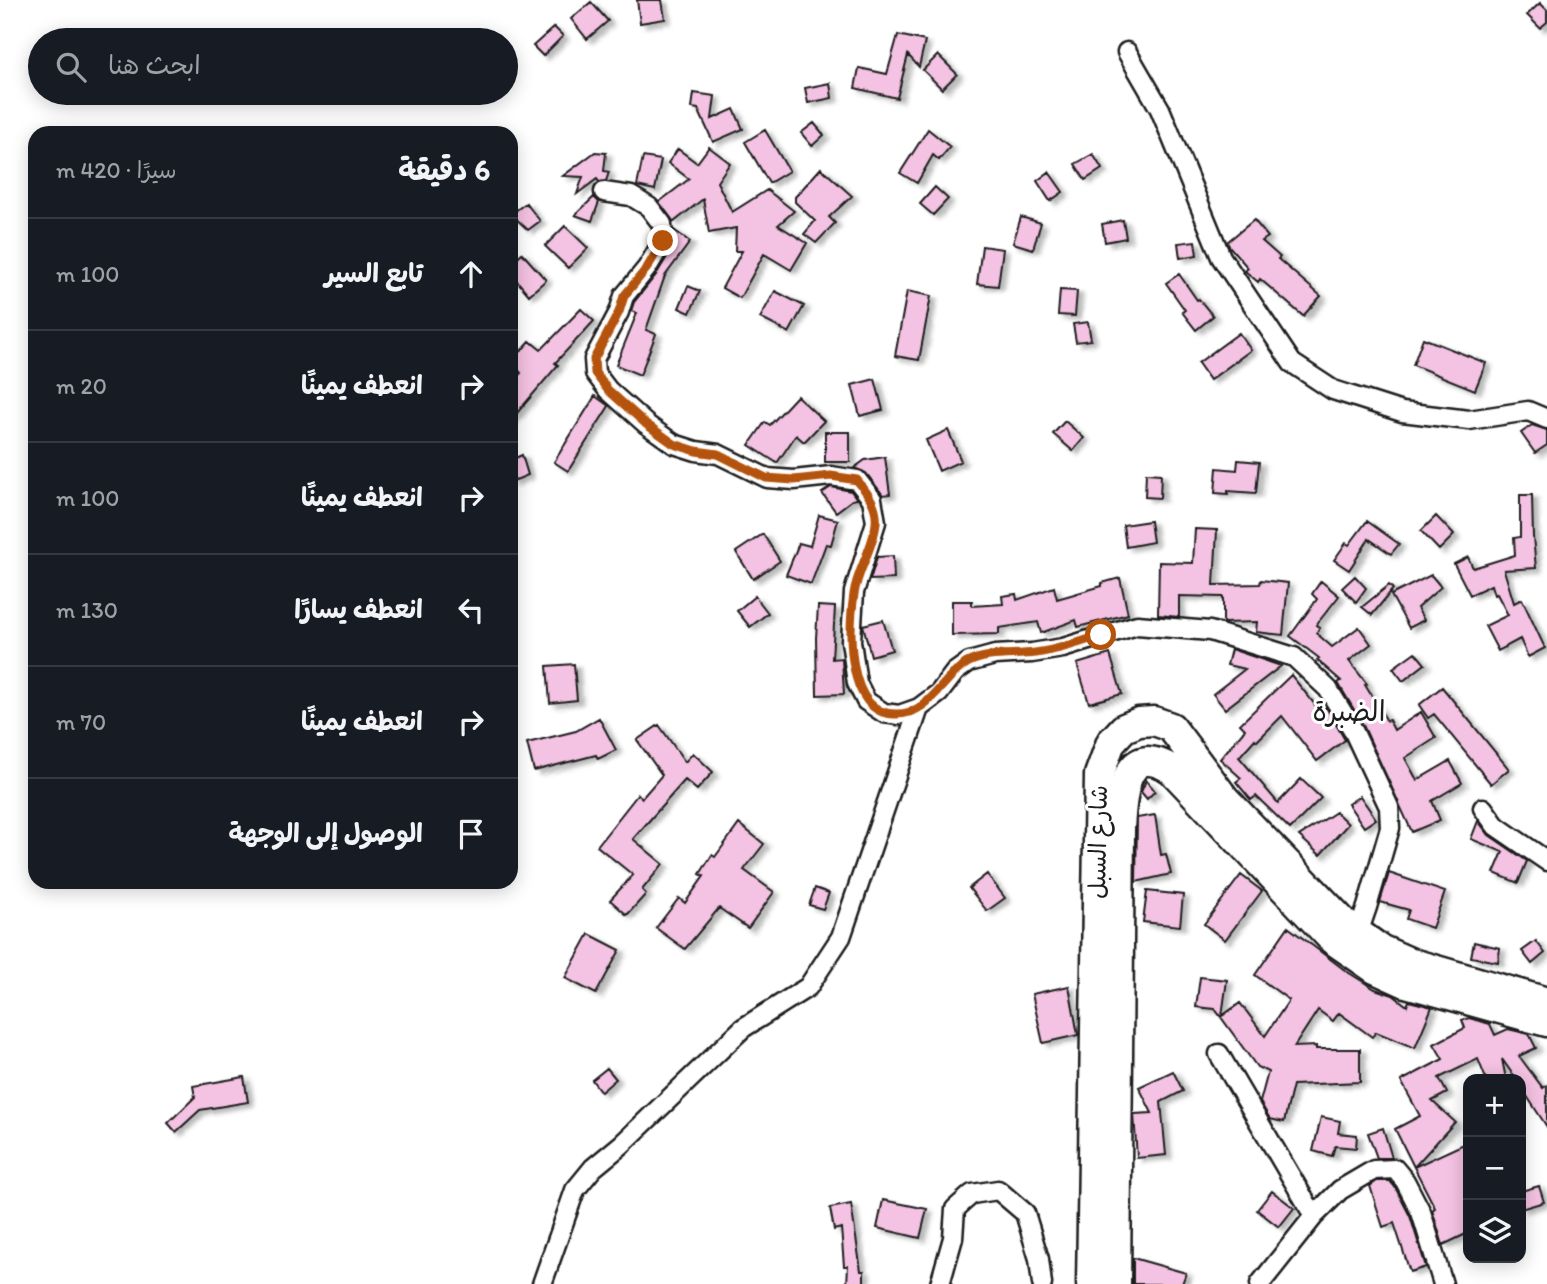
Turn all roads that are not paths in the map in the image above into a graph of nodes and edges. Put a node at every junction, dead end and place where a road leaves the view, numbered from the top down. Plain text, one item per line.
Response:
1 (1127, 52) dead end
2 (604, 191) dead end
3 (1547, 419) edge
4 (919, 708) junction
5 (1483, 808) dead end
6 (1547, 861) edge
7 (1354, 943) junction
8 (1547, 1002) edge
9 (1547, 1022) edge
10 (1219, 1054) dead end
11 (1314, 1216) junction
12 (542, 1284) edge
13 (940, 1284) edge
14 (1042, 1284) edge
15 (1091, 1284) edge
16 (1116, 1284) edge
17 (1260, 1284) edge
18 (1443, 1284) edge

1 - 3 street
2 - 4 street
4 - 7 street
4 - 12 street
5 - 6 street
7 - 8 main road, شارع السبل
7 - 9 main road, شارع السبل
7 - 15 main road, شارع السبل
7 - 16 main road, شارع السبل
10 - 11 street
11 - 17 street
11 - 18 street
13 - 14 street

